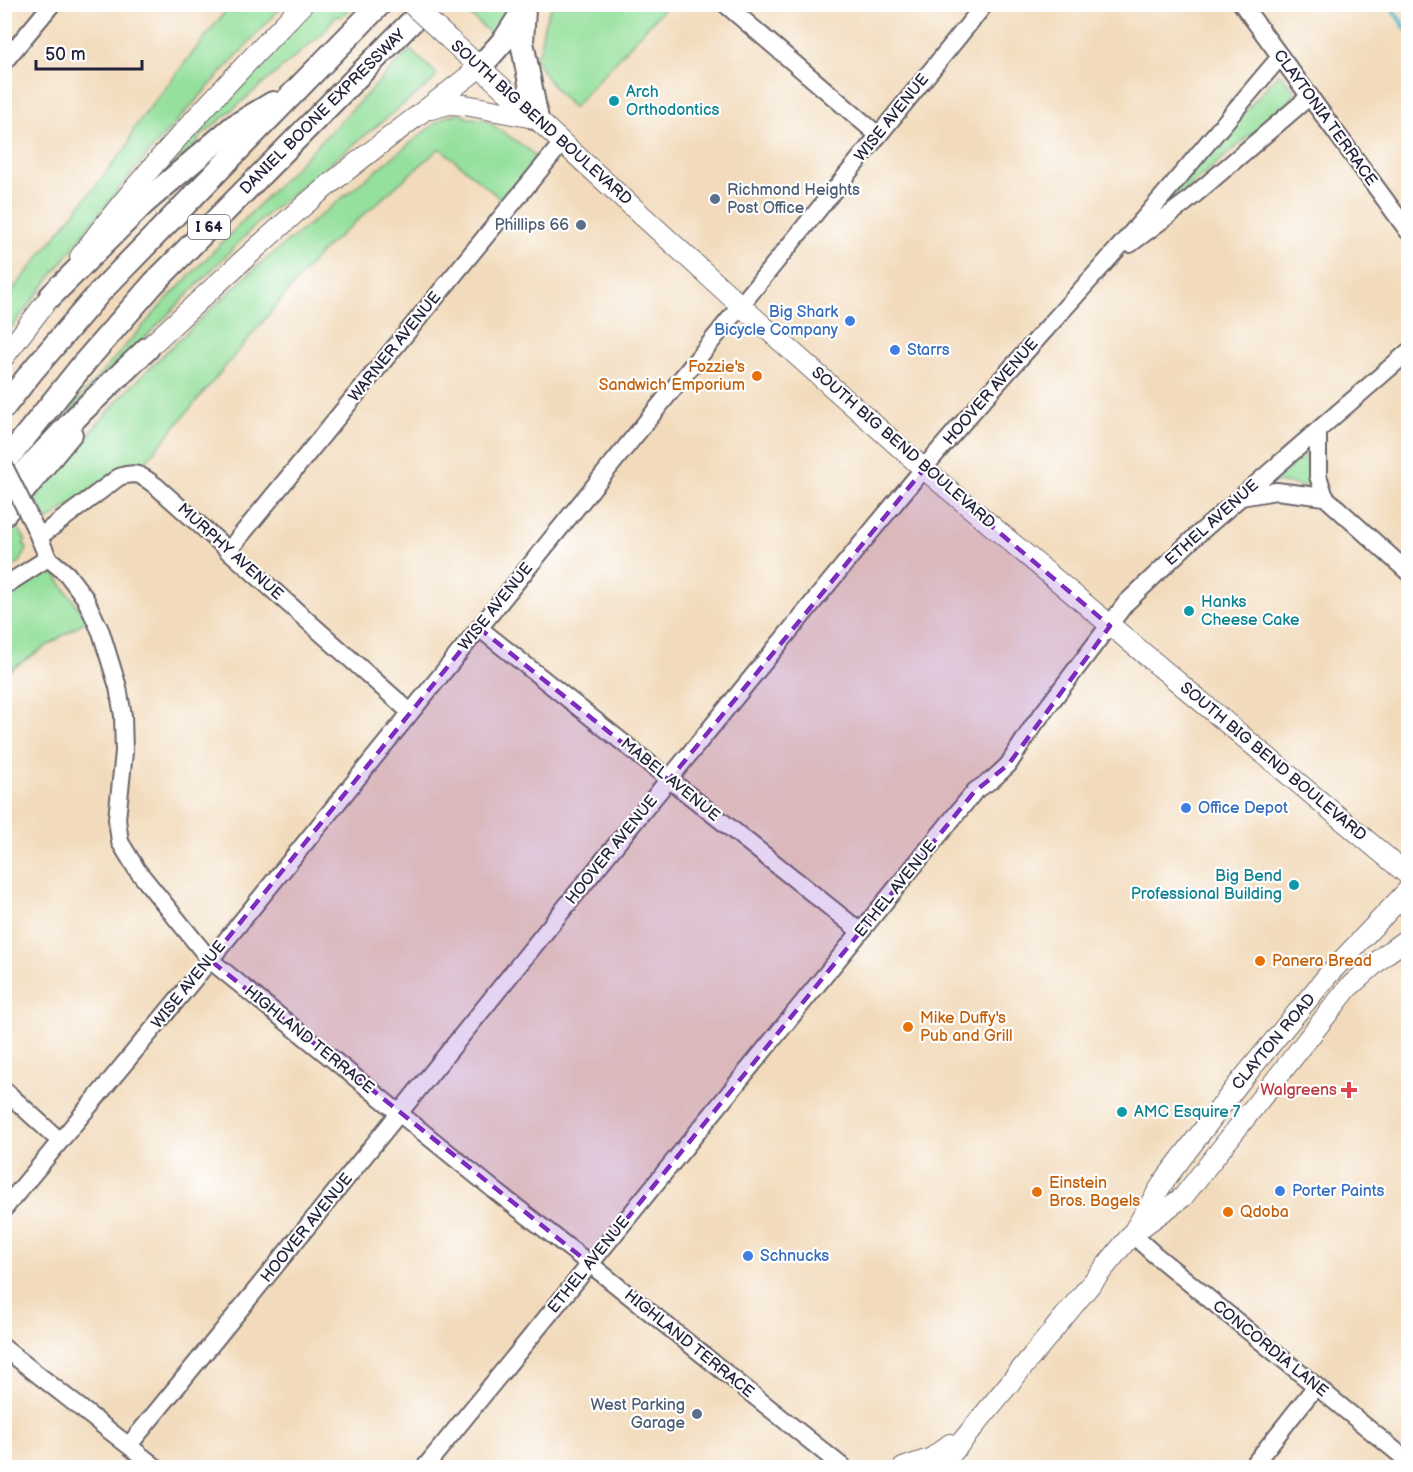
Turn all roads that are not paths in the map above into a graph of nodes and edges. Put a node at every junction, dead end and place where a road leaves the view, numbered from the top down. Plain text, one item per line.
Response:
1 (52, 4) edge
2 (380, 4) edge
3 (411, 4) edge
4 (429, 4) edge
5 (985, 4) edge
6 (1242, 4) edge
7 (301, 6) edge
8 (730, 6) edge
9 (526, 7) edge
10 (8, 51) edge
11 (1280, 57) junction
12 (480, 67) junction
13 (300, 87) junction
14 (1310, 96) junction
15 (423, 112) junction
16 (537, 119) junction
17 (878, 135) junction
18 (562, 143) junction
19 (1408, 231) edge
20 (1106, 262) junction
21 (51, 296) junction
22 (740, 305) junction
23 (148, 348) junction
24 (1408, 352) edge
25 (4, 357) edge
26 (4, 407) edge
27 (1318, 431) junction
28 (4, 465) edge
29 (924, 469) junction
30 (4, 494) edge
31 (1241, 497) junction
32 (1325, 497) junction
33 (4, 519) edge
34 (37, 532) junction
35 (228, 550) junction
36 (48, 558) junction
37 (1408, 572) edge
38 (4, 586) edge
39 (1110, 626) junction
40 (479, 628) junction
41 (410, 712) junction
42 (669, 780) junction
43 (1408, 875) edge
44 (1408, 890) edge
45 (861, 932) junction
46 (1408, 938) edge
47 (210, 960) junction
48 (4, 1090) edge
49 (400, 1114) junction
50 (60, 1141) junction
51 (4, 1209) edge
52 (1132, 1234) junction
53 (590, 1264) junction
54 (4, 1348) edge
55 (1316, 1386) junction
56 (978, 1421) junction
57 (129, 1445) junction
58 (1408, 1461) edge
59 (157, 1467) edge
60 (424, 1467) edge
61 (844, 1467) edge
62 (903, 1467) edge
63 (940, 1467) edge
64 (1251, 1467) edge

1 - 10 street
2 - 13 highway, DANIEL BOONE EXPRESSWAY / I 64
3 - 12 main road, SOUTH BIG BEND BOULEVARD, bridge
4 - 28 highway, DANIEL BOONE EXPRESSWAY / I 64
5 - 17 street, WISE AVENUE
6 - 11 street, CLAYTONIA TERRACE
7 - 21 main road
8 - 17 street
9 - 12 highway
9 - 16 highway
11 - 14 street, CLAYTONIA TERRACE
11 - 20 street, HOOVER AVENUE
12 - 15 main road
12 - 16 main road, SOUTH BIG BEND BOULEVARD
13 - 21 highway
13 - 26 highway, DANIEL BOONE EXPRESSWAY / I 64
14 - 19 street, CLAYTONIA TERRACE
14 - 20 street, HOOVER AVENUE
15 - 16 main road
15 - 23 main road
16 - 18 main road, SOUTH BIG BEND BOULEVARD
17 - 22 street, WISE AVENUE
18 - 22 main road, SOUTH BIG BEND BOULEVARD
18 - 35 street, WARNER AVENUE
20 - 29 street, HOOVER AVENUE
21 - 25 main road
22 - 29 main road, SOUTH BIG BEND BOULEVARD
22 - 40 street, WISE AVENUE
23 - 30 highway
23 - 33 street
24 - 27 street, ETHEL AVENUE
27 - 31 street, ETHEL AVENUE
27 - 32 street
28 - 34 street, HIGHLAND TERRACE, bridge
29 - 39 main road, SOUTH BIG BEND BOULEVARD
29 - 42 street, HOOVER AVENUE
31 - 32 street
31 - 39 street, ETHEL AVENUE
32 - 37 street
34 - 35 street, MURPHY AVENUE
34 - 36 street, HIGHLAND TERRACE
35 - 41 street, MURPHY AVENUE
36 - 38 street
36 - 47 street, HIGHLAND TERRACE
39 - 43 main road, SOUTH BIG BEND BOULEVARD
39 - 45 street, ETHEL AVENUE
40 - 41 street, WISE AVENUE
40 - 42 street, MABEL AVENUE
41 - 47 street, WISE AVENUE
42 - 45 street, MABEL AVENUE
42 - 49 street, HOOVER AVENUE
44 - 52 main road, CLAYTON ROAD
45 - 53 street, ETHEL AVENUE
46 - 52 main road, CLAYTON ROAD
47 - 49 street, HIGHLAND TERRACE
47 - 50 street, WISE AVENUE
48 - 50 street
49 - 53 street, HIGHLAND TERRACE
49 - 57 street, HOOVER AVENUE
50 - 51 street, WISE AVENUE
52 - 55 street, CONCORDIA LANE
52 - 56 main road, CLAYTON ROAD
53 - 60 street, ETHEL AVENUE
53 - 61 street, HIGHLAND TERRACE
54 - 57 street
55 - 58 street, CONCORDIA LANE
55 - 64 street
56 - 62 main road
56 - 63 main road, CLAYTON ROAD
57 - 59 street

